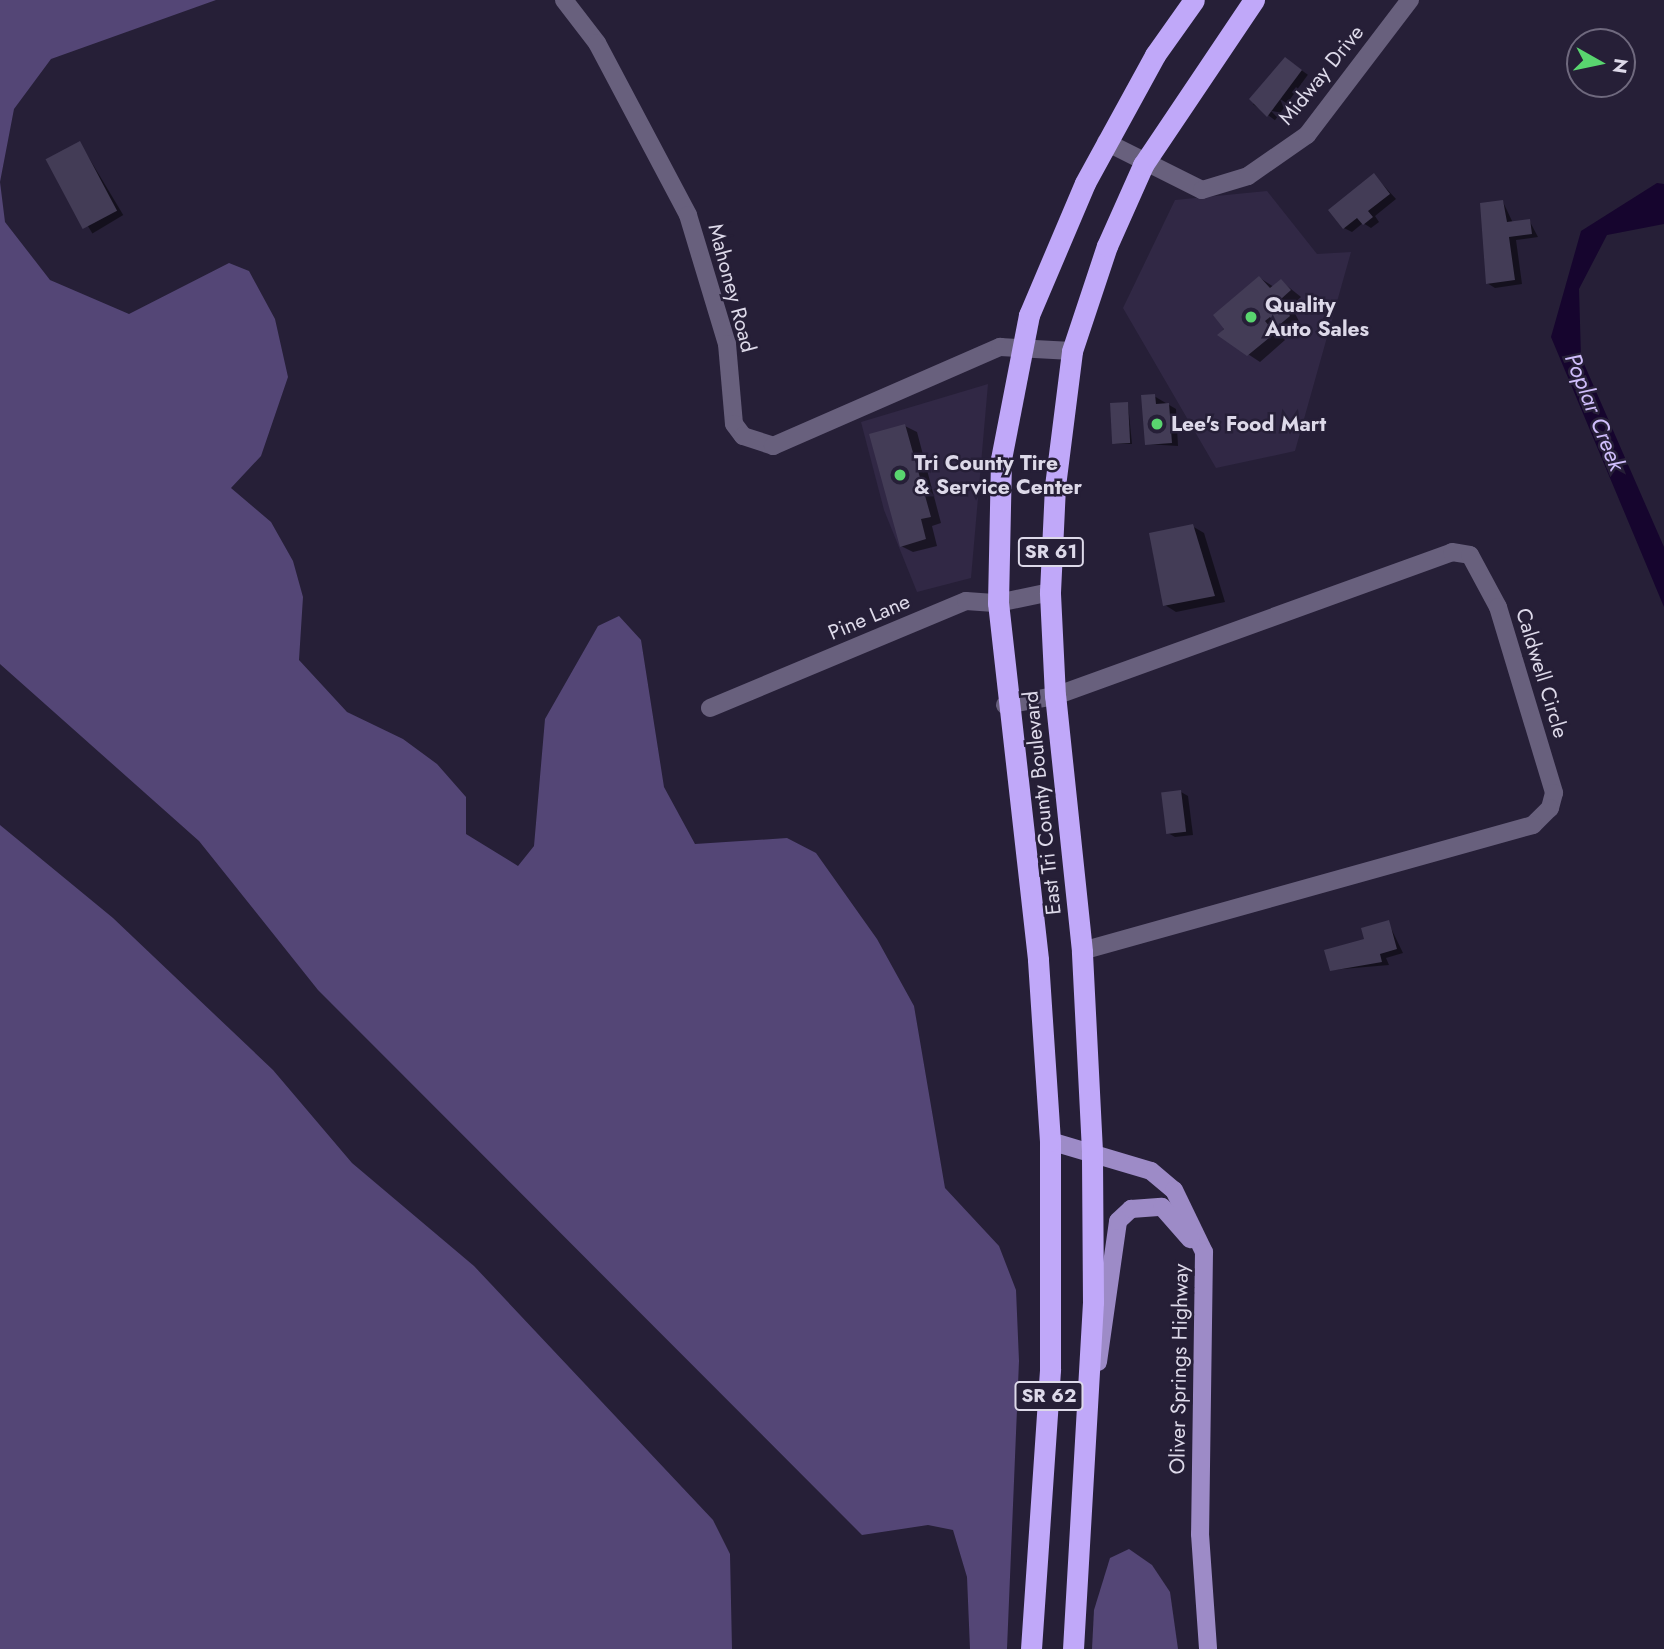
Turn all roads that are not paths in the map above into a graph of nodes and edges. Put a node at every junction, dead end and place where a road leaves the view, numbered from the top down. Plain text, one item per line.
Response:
1 (564, 0) edge
2 (1194, 0) edge
3 (1254, 0) edge
4 (1410, 0) edge
5 (1106, 142) junction
6 (1143, 164) junction
7 (1020, 349) junction
8 (1072, 351) junction
9 (1050, 592) junction
10 (998, 603) junction
11 (1055, 696) junction
12 (1005, 705) junction
13 (710, 709) dead end
14 (1082, 951) junction
15 (1050, 1141) junction
16 (1093, 1151) junction
17 (1205, 1318) junction
18 (1085, 1452) junction
19 (1031, 1649) edge
20 (1073, 1649) edge
21 (1208, 1649) edge

1 - 7 street, Mahoney Road
2 - 5 highway, East Tri County Boulevard / SR 61
3 - 6 highway, East Tri County Boulevard / SR 61
4 - 6 street, Midway Drive
5 - 6 street, Midway Drive
5 - 7 highway, East Tri County Boulevard / SR 61
6 - 8 highway, East Tri County Boulevard / SR 61
7 - 8 street, Mahoney Road
7 - 10 highway, East Tri County Boulevard / SR 61
8 - 9 highway, East Tri County Boulevard / SR 61
9 - 10 street, Pine Lane
9 - 11 highway, East Tri County Boulevard / SR 61
10 - 12 highway, East Tri County Boulevard / SR 61
10 - 13 street, Pine Lane
11 - 12 street, Caldwell Circle
11 - 14 highway, East Tri County Boulevard / SR 61
11 - 14 street, Caldwell Circle
12 - 15 highway, East Tri County Boulevard / SR 61
14 - 16 highway, East Tri County Boulevard / SR 61
15 - 16 main road, Oliver Springs Highway
15 - 19 highway, East Tri County Boulevard / SR 62
16 - 17 main road, Oliver Springs Highway
16 - 18 highway, East Tri County Boulevard / SR 62
17 - 18 main road
17 - 21 main road, Oliver Springs Highway
18 - 20 highway, East Tri County Boulevard / SR 62

